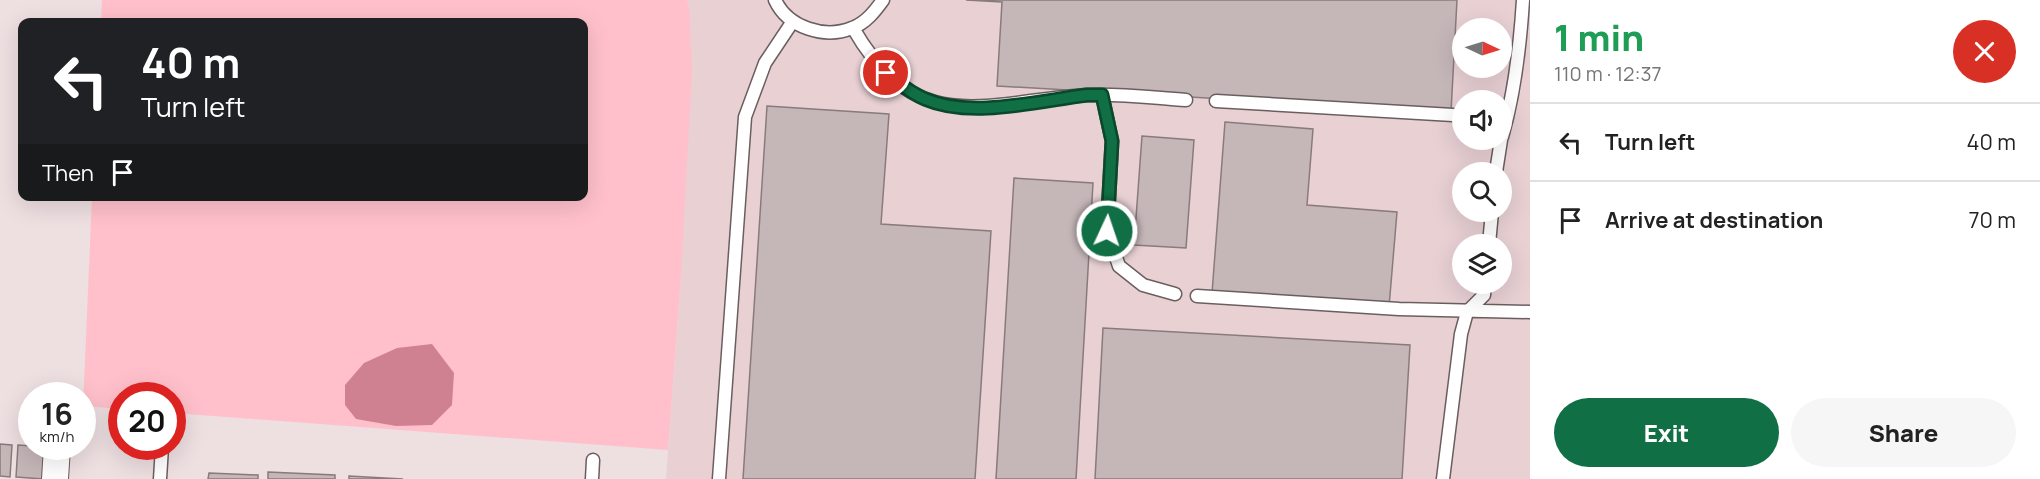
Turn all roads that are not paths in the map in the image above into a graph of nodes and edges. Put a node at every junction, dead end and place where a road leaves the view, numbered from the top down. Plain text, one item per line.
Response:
1 (775, 0) edge
2 (883, 0) edge
3 (1523, 0) edge
4 (793, 21) junction
5 (854, 28) junction
6 (1511, 90) edge
7 (1102, 95) junction
8 (1186, 100) dead end
9 (1216, 101) dead end
10 (1452, 115) edge
11 (1175, 294) dead end
12 (1484, 294) edge
13 (1197, 296) dead end
14 (1467, 312) junction
15 (1530, 312) edge
16 (56, 460) edge
17 (161, 460) edge
18 (593, 460) dead end
19 (55, 479) edge
20 (160, 479) edge
21 (592, 479) edge
22 (719, 479) edge
23 (1443, 479) edge

1 - 4 lane
2 - 5 lane
3 - 6 lane
4 - 5 lane
4 - 22 lane
5 - 7 lane
7 - 8 lane
7 - 11 lane
9 - 10 lane
12 - 14 lane
13 - 14 lane
14 - 15 lane
14 - 23 lane
16 - 19 street
17 - 20 lane
18 - 21 lane

